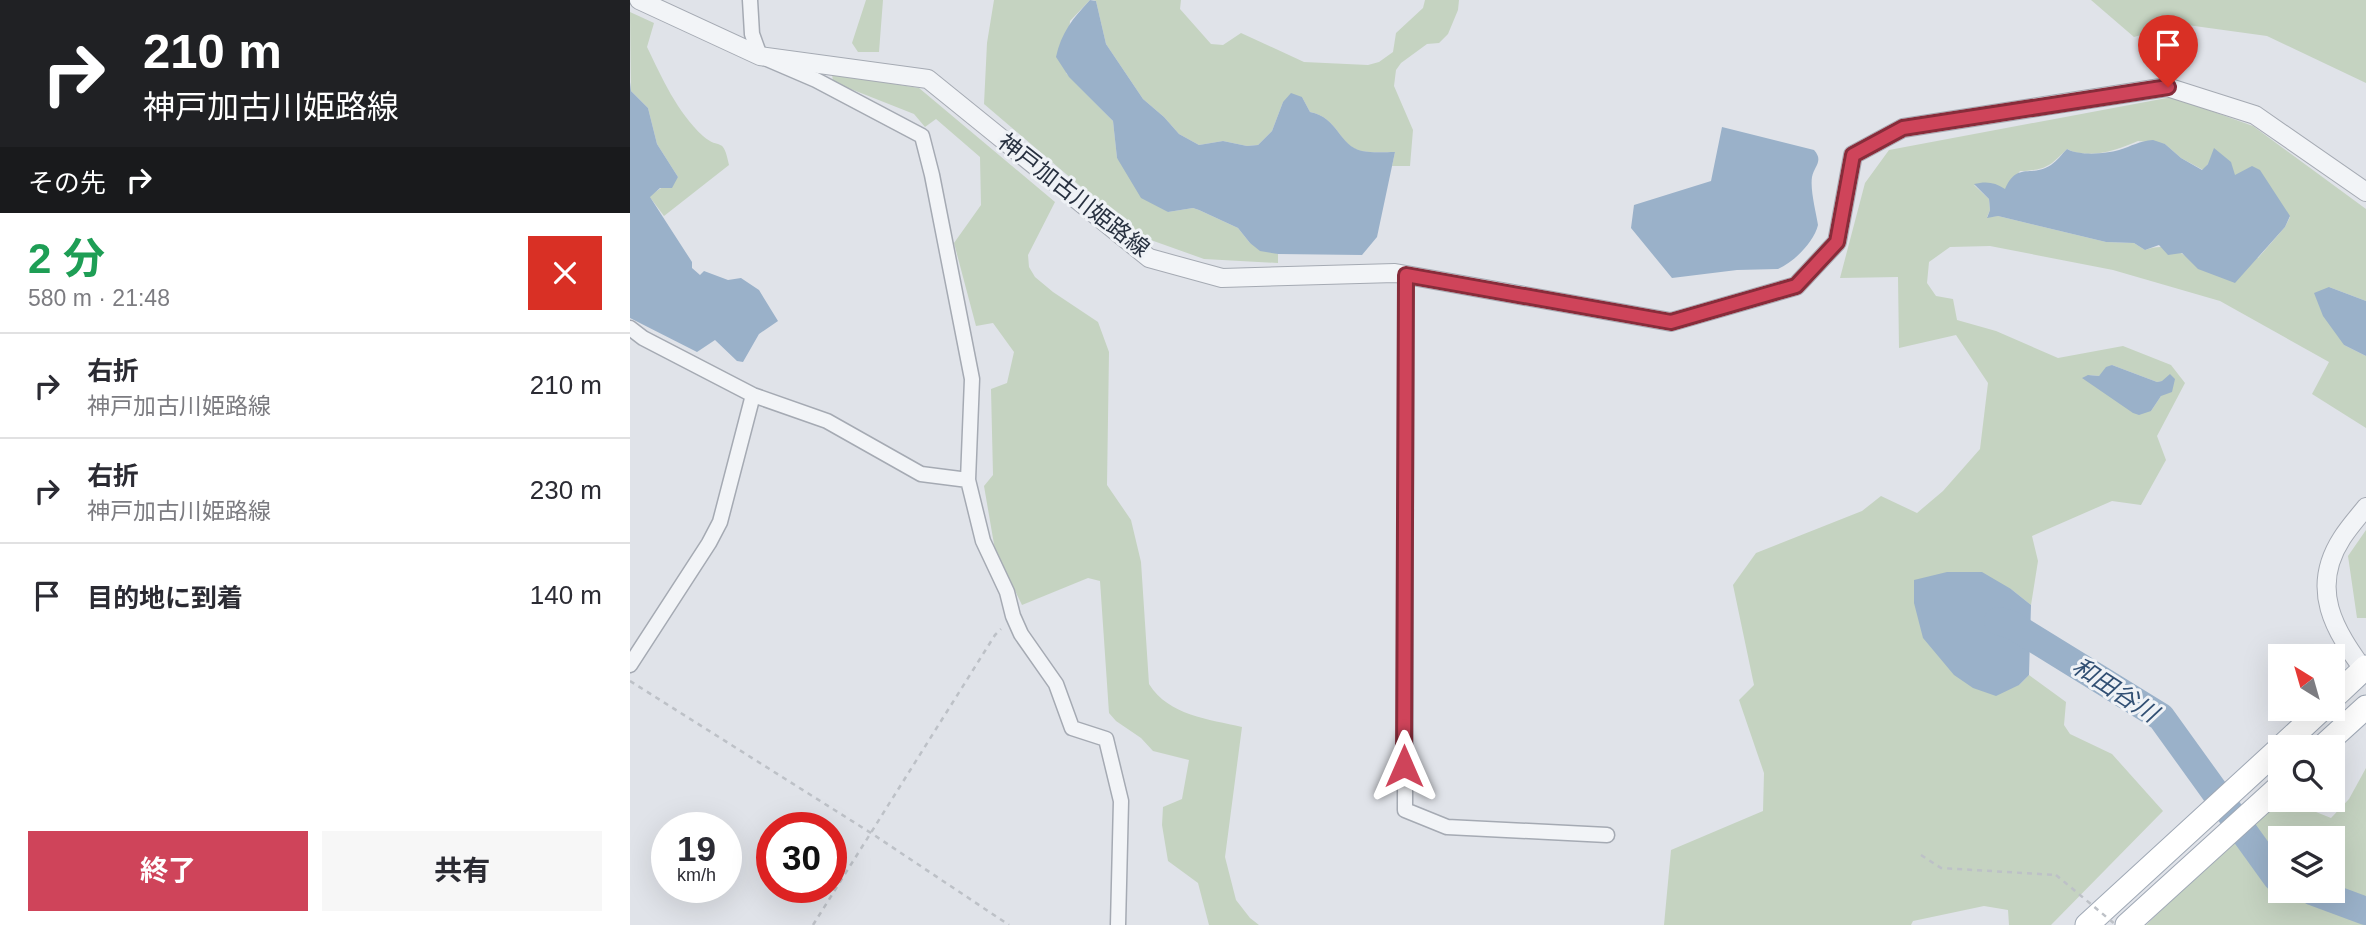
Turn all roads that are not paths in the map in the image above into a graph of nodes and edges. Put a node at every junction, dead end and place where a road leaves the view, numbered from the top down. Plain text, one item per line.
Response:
1 (639, 0) edge
2 (750, 0) edge
3 (760, 56) junction
4 (2366, 192) edge
5 (1406, 275) junction
6 (630, 328) edge
7 (753, 395) junction
8 (968, 480) junction
9 (2366, 507) edge
10 (630, 665) edge
11 (2365, 670) edge
12 (2345, 688) edge
13 (2366, 707) edge
14 (2309, 721) edge
15 (2295, 735) edge
16 (2335, 735) edge
17 (2268, 760) edge
18 (2268, 797) edge
19 (1607, 835) dead end
20 (1118, 925) edge
21 (2087, 925) edge
22 (2127, 925) edge

1 - 3 street, 神戸加古川姫路線
2 - 3 street
3 - 5 street, 神戸加古川姫路線
3 - 8 street
4 - 5 street, 神戸加古川姫路線
5 - 19 street
6 - 7 street
7 - 8 street
7 - 10 street
8 - 20 street
9 - 11 street
11 - 12 main road
13 - 16 main road
14 - 15 main road
17 - 21 main road
18 - 22 main road

